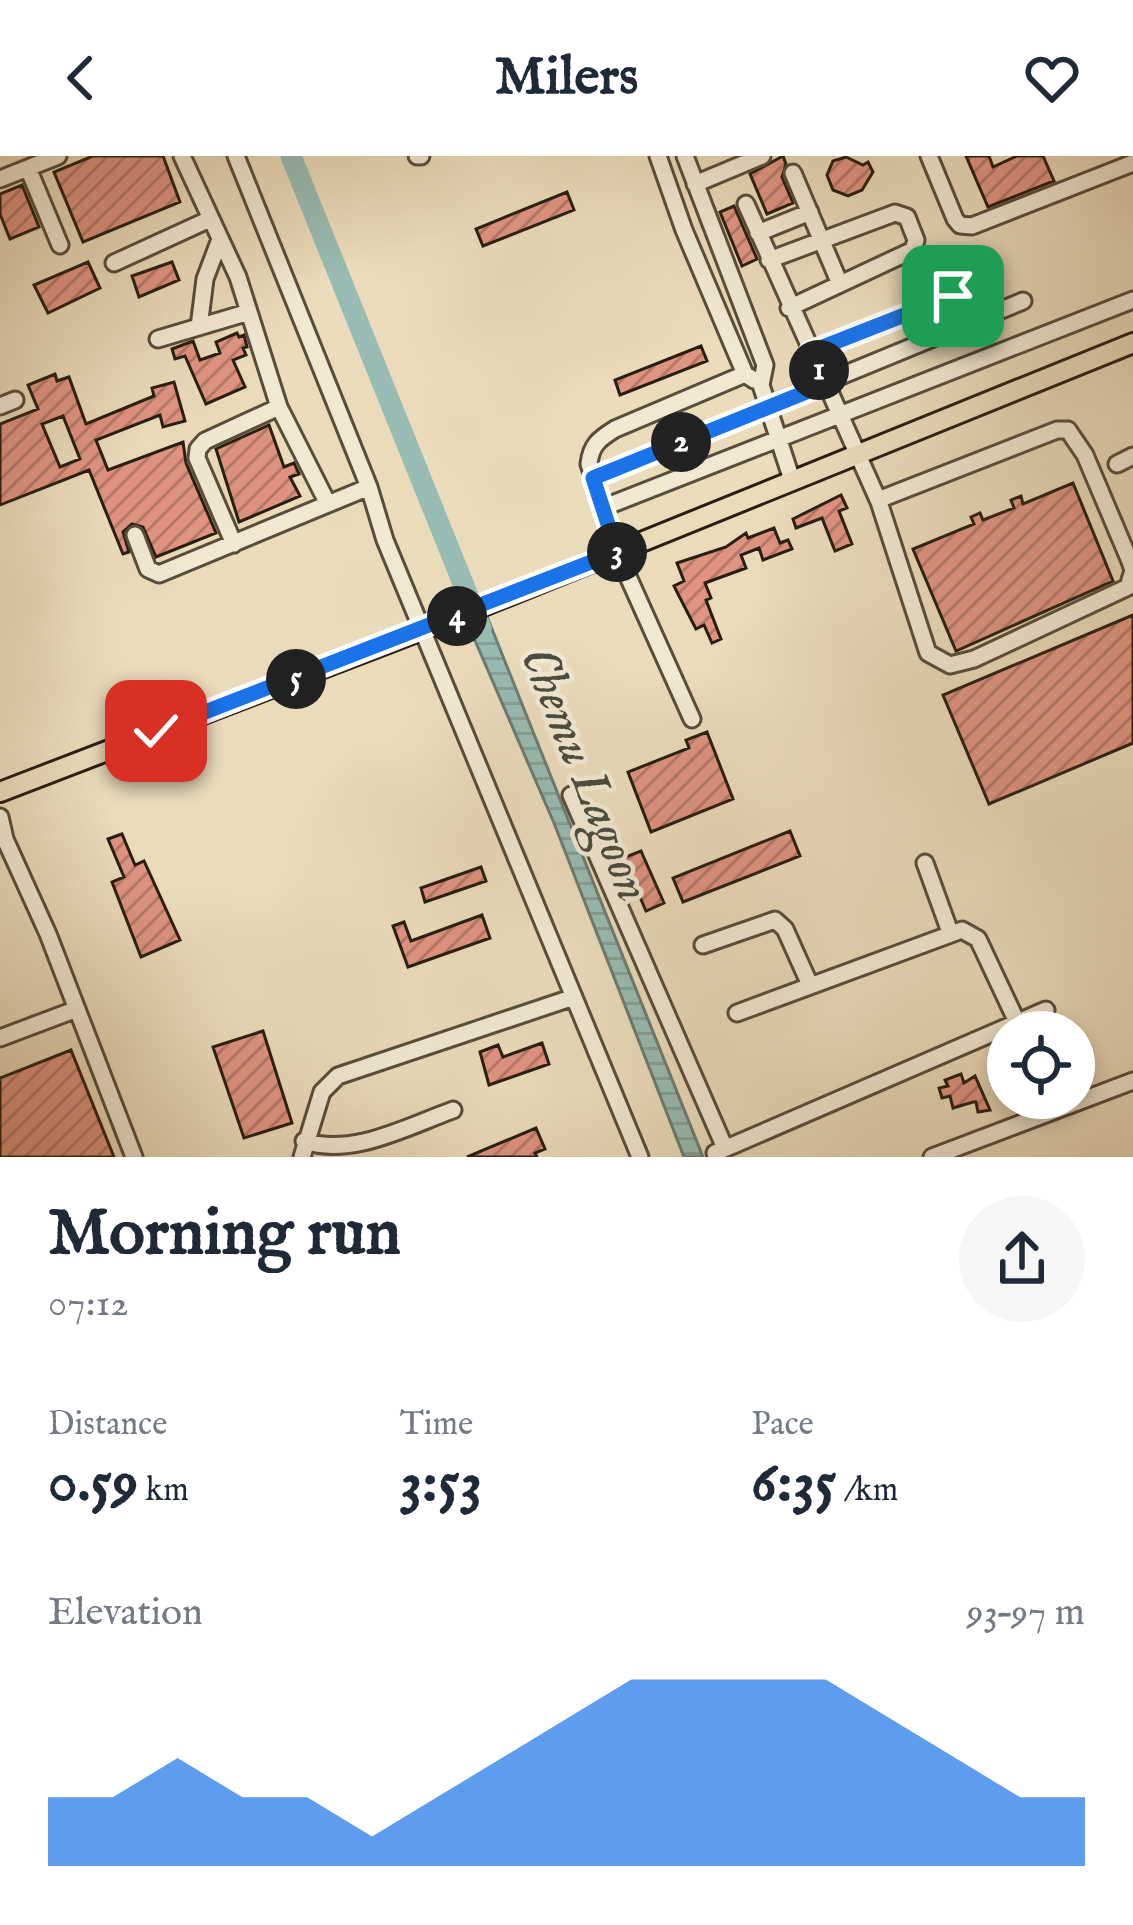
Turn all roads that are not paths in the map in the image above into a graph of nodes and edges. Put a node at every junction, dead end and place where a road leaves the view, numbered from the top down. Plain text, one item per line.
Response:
1 (58, 156) edge
2 (182, 156) edge
3 (236, 156) edge
4 (658, 156) edge
5 (685, 156) edge
6 (762, 156) edge
7 (929, 156) edge
8 (1133, 163) edge
9 (28, 168) junction
10 (794, 173) dead end
11 (0, 179) edge
12 (695, 184) junction
13 (746, 204) dead end
14 (810, 212) junction
15 (210, 219) junction
16 (709, 220) junction
17 (684, 230) junction
18 (758, 233) junction
19 (822, 240) junction
20 (219, 242) junction
21 (60, 244) dead end
22 (769, 260) junction
23 (113, 263) dead end
24 (840, 284) junction
25 (953, 296) dead end
26 (1133, 300) edge
27 (1023, 301) dead end
28 (789, 308) junction
29 (249, 312) junction
30 (199, 327) junction
31 (158, 339) dead end
32 (1133, 343) edge
33 (810, 352) junction
34 (746, 374) junction
35 (826, 384) junction
36 (761, 386) junction
37 (768, 406) junction
38 (279, 407) junction
39 (841, 416) junction
40 (778, 437) junction
41 (855, 455) junction
42 (593, 478) junction
43 (793, 480) junction
44 (370, 487) junction
45 (878, 500) junction
46 (328, 504) junction
47 (602, 508) junction
48 (136, 535) dead end
49 (234, 544) junction
50 (617, 552) junction
51 (422, 629) junction
52 (692, 719) dead end
53 (0, 792) edge
54 (571, 795) dead end
55 (0, 817) edge
56 (2, 836) edge
57 (925, 863) dead end
58 (950, 932) junction
59 (703, 945) dead end
60 (810, 985) junction
61 (574, 997) junction
62 (77, 1009) junction
63 (1012, 1011) edge
64 (737, 1013) dead end
65 (987, 1035) edge
66 (0, 1038) edge
67 (1133, 1081) edge
68 (453, 1110) dead end
69 (303, 1149) edge
70 (346, 1153) edge
71 (716, 1154) edge
72 (134, 1157) edge
73 (640, 1157) edge
74 (932, 1157) edge

1 - 9 street
2 - 15 street
3 - 44 street
4 - 17 street
5 - 12 street
6 - 12 street
7 - 8 street
9 - 11 street
9 - 21 street
10 - 14 street
12 - 16 street
13 - 18 street
14 - 18 street
14 - 19 street
15 - 20 street
15 - 23 street
16 - 17 street
16 - 36 street
17 - 34 street
18 - 22 street
19 - 22 street
19 - 24 street
19 - 24 street
20 - 29 street
20 - 30 street
22 - 28 street
24 - 28 street
25 - 33 street
26 - 39 street
27 - 35 street
28 - 33 street
29 - 30 street
29 - 38 street
30 - 31 street
32 - 41 main road
33 - 35 street
34 - 36 street
34 - 42 street
35 - 37 street
35 - 39 street
36 - 37 street
37 - 40 street
37 - 42 street
38 - 46 street
38 - 49 street
39 - 40 street
39 - 41 street
40 - 43 street
40 - 47 street
41 - 43 main road
41 - 45 street
42 - 47 street
43 - 50 main road
44 - 46 street
44 - 51 street
45 - 45 street
46 - 49 street
47 - 50 street
48 - 49 street
50 - 51 main road
50 - 52 street
51 - 53 main road
51 - 61 street
54 - 71 street
55 - 56 street
56 - 62 street
57 - 58 street
58 - 60 street
58 - 63 street
59 - 60 street
60 - 64 street
61 - 69 street
61 - 73 street
62 - 66 street
62 - 72 street
65 - 71 street
67 - 74 street
68 - 70 street
69 - 70 street

